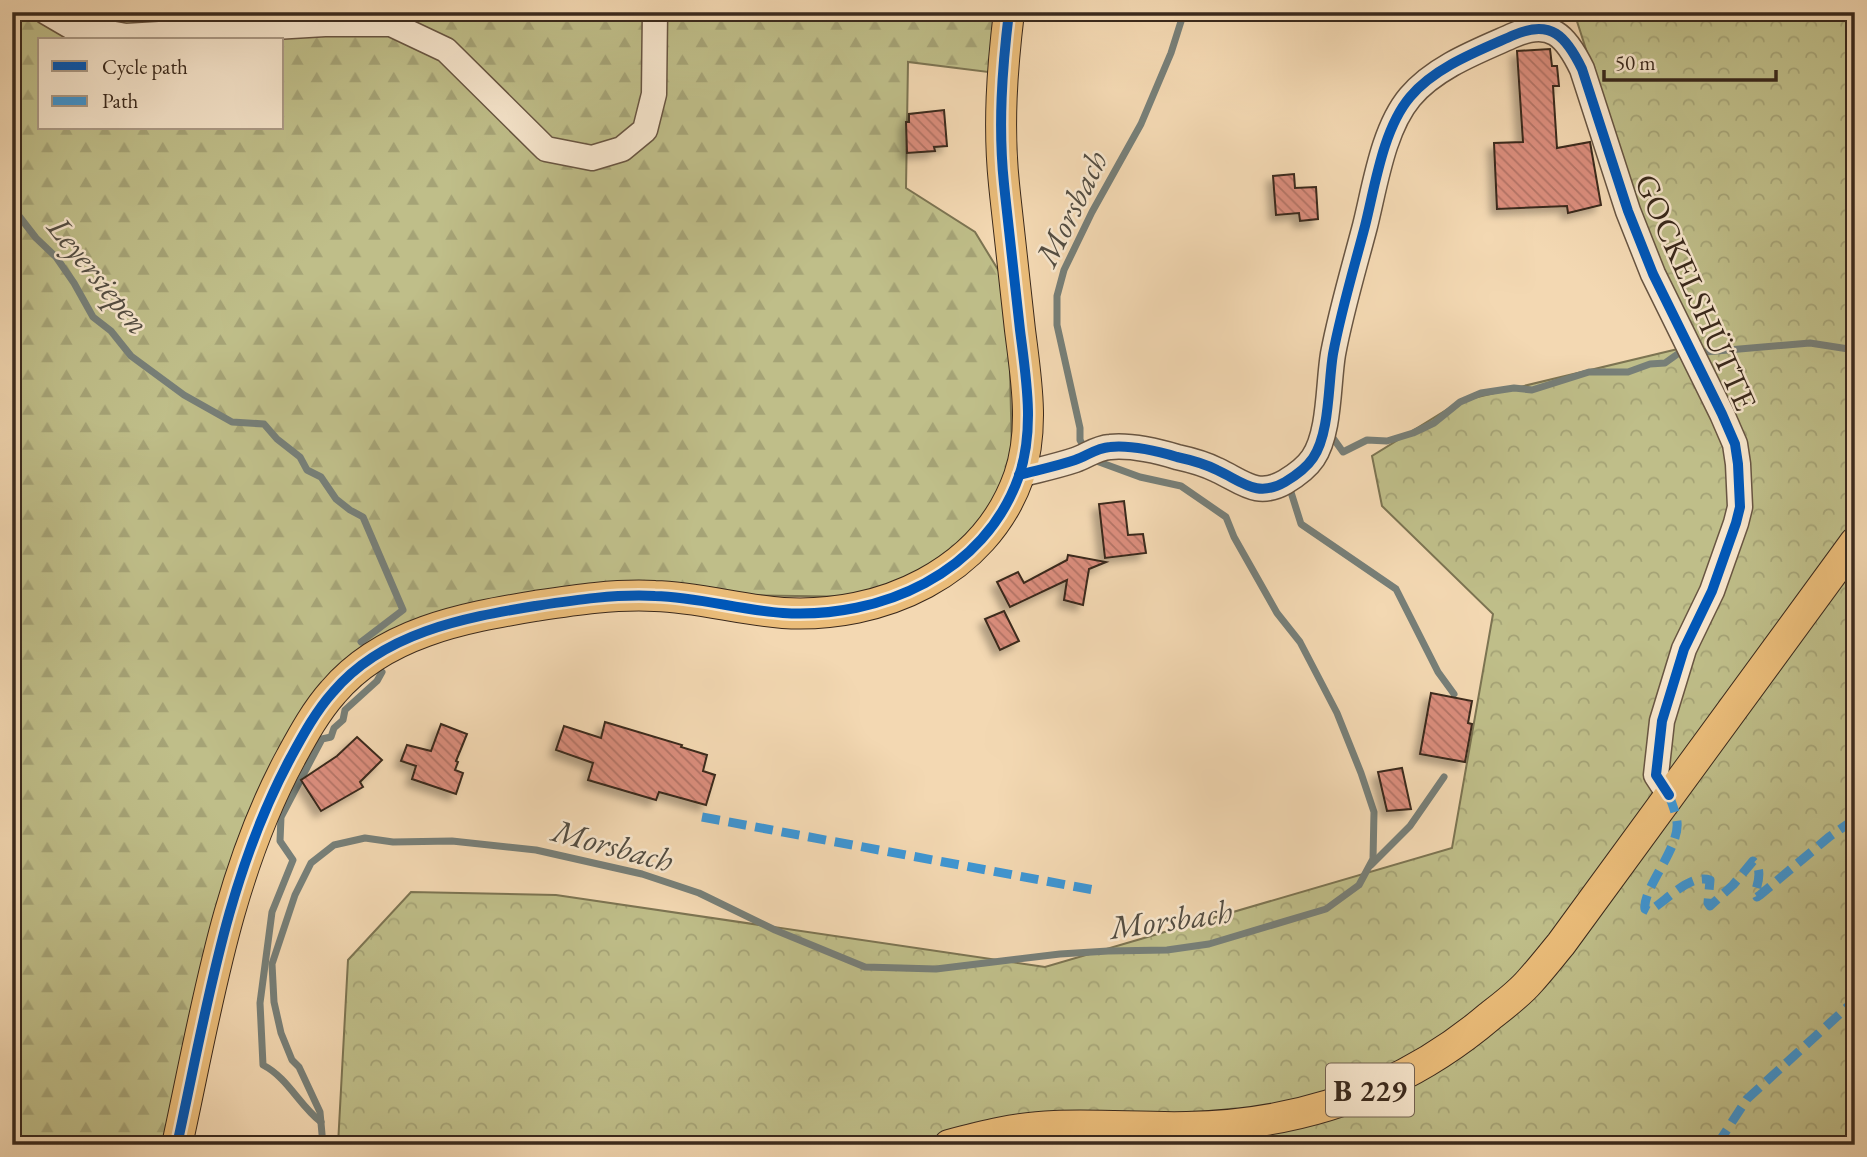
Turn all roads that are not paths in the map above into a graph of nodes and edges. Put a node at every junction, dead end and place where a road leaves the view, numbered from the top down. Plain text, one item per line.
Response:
1 (46, 12) edge
2 (655, 12) edge
3 (1009, 12) edge
4 (1557, 21) edge
5 (1019, 475) junction
6 (1855, 542) edge
7 (1669, 795) junction
8 (177, 1145) edge
9 (949, 1145) edge

1 - 2 street
3 - 5 main road
4 - 5 street, GOCKELSHÜTTE
4 - 7 street, GOCKELSHÜTTE
5 - 8 main road
6 - 7 main road, B 229
7 - 9 main road, B 229

